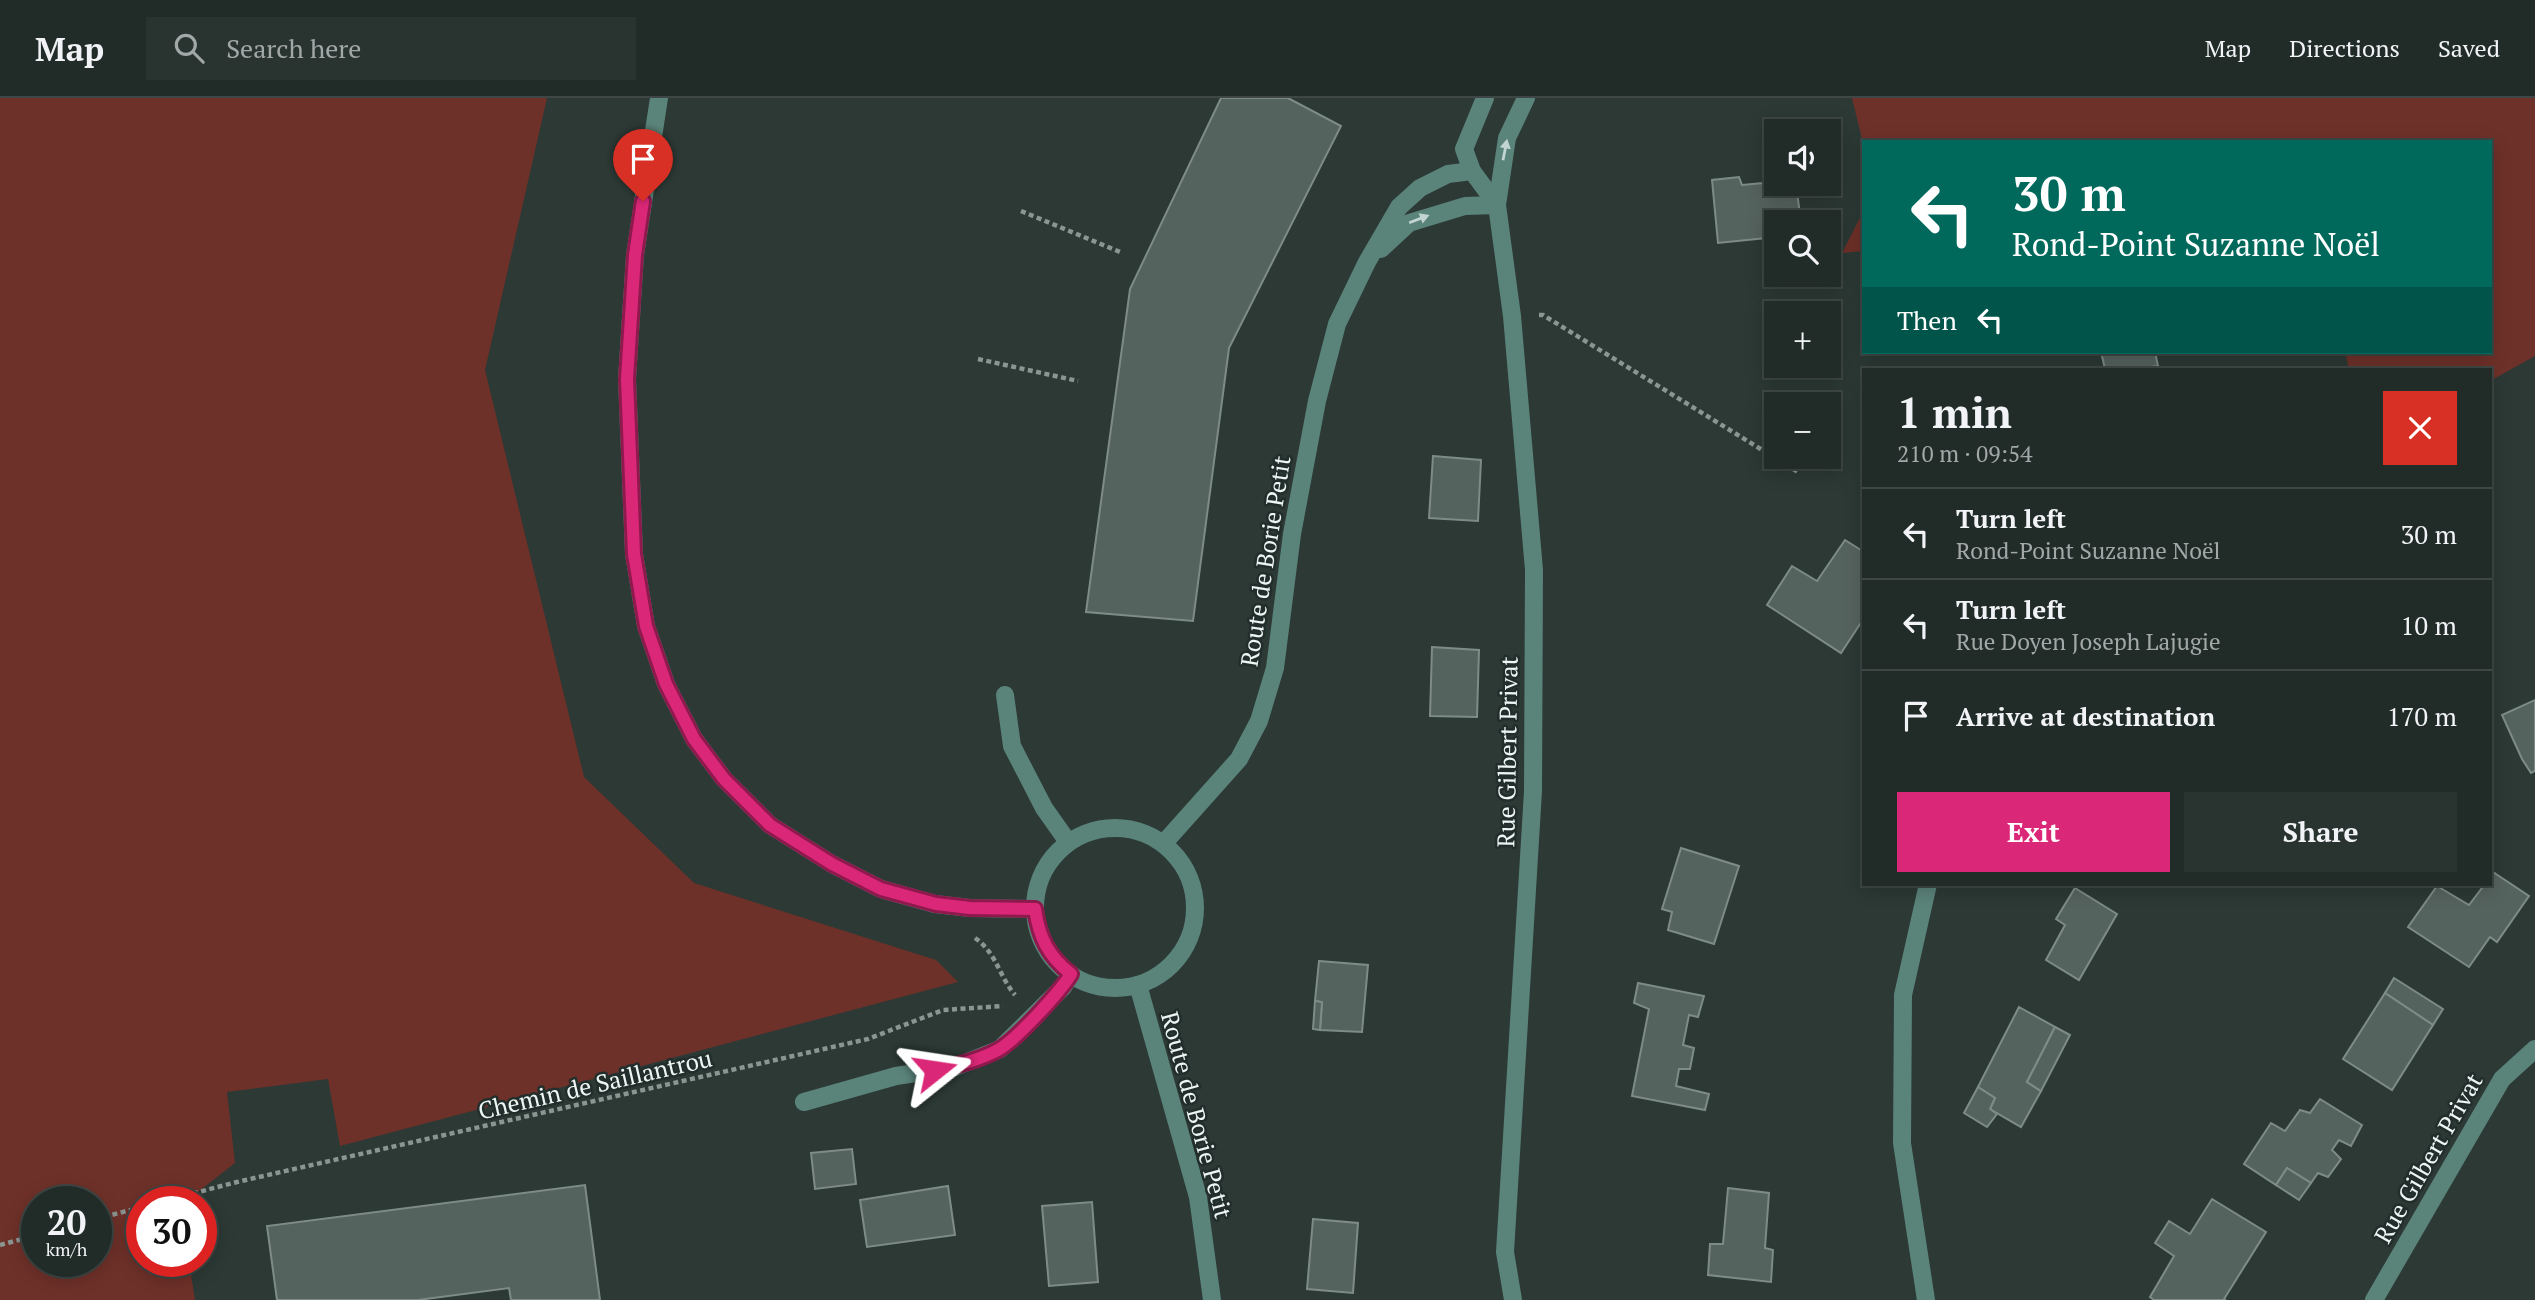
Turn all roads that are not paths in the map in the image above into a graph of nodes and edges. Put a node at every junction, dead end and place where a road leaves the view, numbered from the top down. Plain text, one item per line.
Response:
1 (659, 98) edge
2 (1485, 98) edge
3 (1526, 98) edge
4 (1472, 171) junction
5 (1497, 205) junction
6 (1367, 262) junction
7 (1005, 695) dead end
8 (1068, 842) junction
9 (1164, 843) junction
10 (1928, 886) edge
11 (1035, 909) junction
12 (1071, 974) junction
13 (1138, 985) junction
14 (2535, 1049) edge
15 (804, 1102) dead end
16 (1212, 1300) edge
17 (1513, 1300) edge
18 (1926, 1300) edge
19 (2374, 1300) edge

1 - 11 street
2 - 4 street
5 -> 3 street
4 - 5 street
4 - 6 street, Route de Borie Petit
6 -> 5 street, Route de Borie Petit
5 - 17 street, Rue Gilbert Privat
6 - 9 street, Route de Borie Petit
7 - 8 street
8 - 9 street
8 - 11 street
9 - 13 street
10 - 18 street
11 - 12 street
12 - 13 street
12 - 15 street
13 - 16 street, Route de Borie Petit
14 - 19 street, Rue Gilbert Privat

